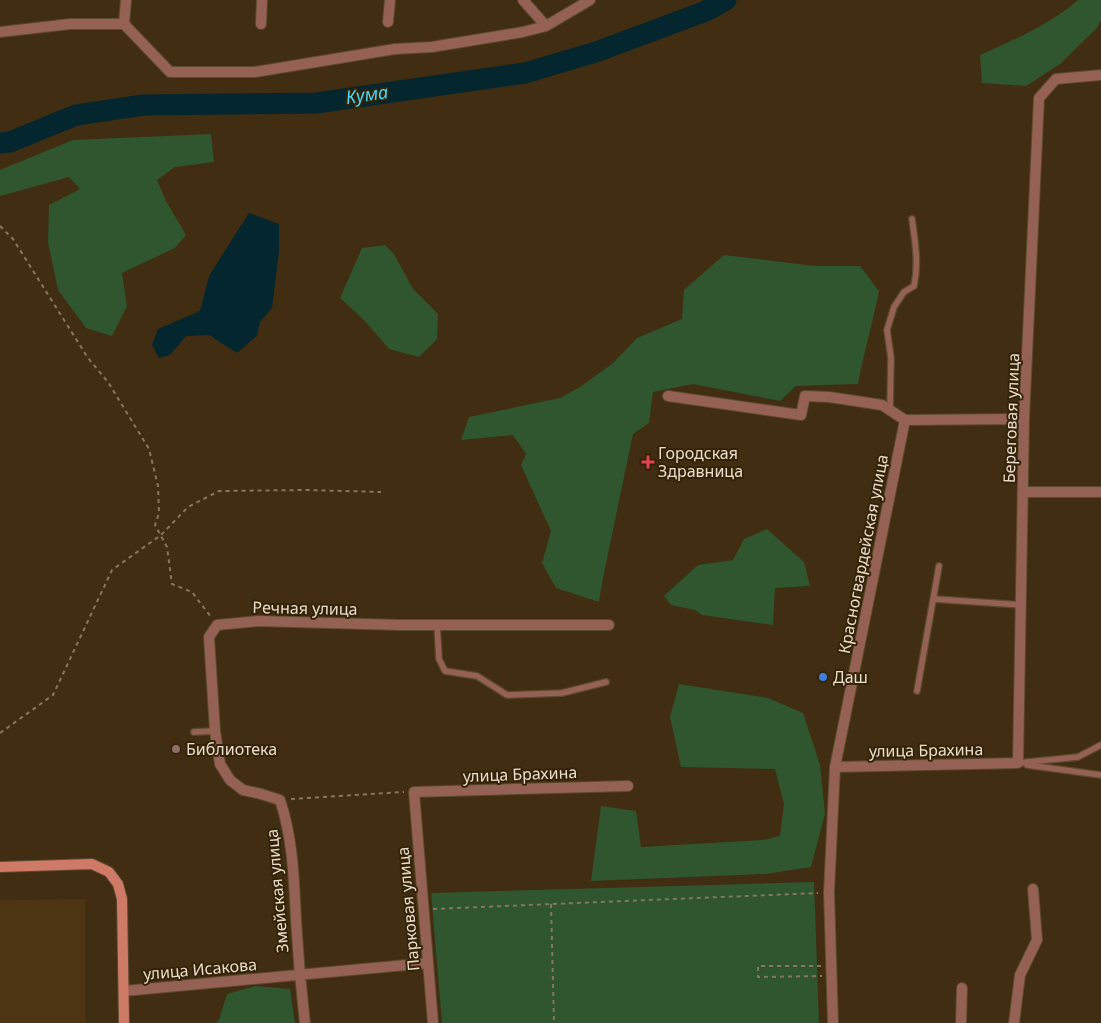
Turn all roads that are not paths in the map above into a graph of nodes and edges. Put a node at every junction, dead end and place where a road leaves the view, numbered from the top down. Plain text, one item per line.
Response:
1 (126, 0) edge
2 (262, 0) edge
3 (390, 0) edge
4 (523, 0) edge
5 (590, 0) edge
6 (388, 22) dead end
7 (124, 24) junction
8 (260, 24) dead end
9 (546, 26) junction
10 (0, 32) edge
11 (1101, 75) edge
12 (912, 218) dead end
13 (668, 396) dead end
14 (890, 410) junction
15 (1024, 419) junction
16 (905, 420) junction
17 (1024, 492) junction
18 (1101, 492) edge
19 (939, 566) dead end
20 (934, 599) junction
21 (1021, 605) junction
22 (437, 625) junction
23 (609, 625) dead end
24 (606, 682) dead end
25 (917, 692) dead end
26 (194, 732) dead end
27 (215, 732) junction
28 (1101, 745) edge
29 (1018, 763) junction
30 (835, 767) junction
31 (1101, 775) edge
32 (628, 786) dead end
33 (414, 792) joint
34 (0, 867) edge
35 (1034, 889) dead end
36 (428, 963) junction
37 (299, 976) junction
38 (962, 988) dead end
39 (124, 991) junction
40 (124, 1023) edge
41 (304, 1023) edge
42 (433, 1023) edge
43 (833, 1023) edge
44 (961, 1023) edge
45 (1014, 1023) edge

1 - 7 street
2 - 8 street
3 - 6 street
4 - 9 street
5 - 9 street
7 - 9 street
7 - 10 street
11 - 15 street, Береговая улица
12 - 14 lane
13 - 14 street
14 - 16 street
15 - 16 street
15 - 17 street, Береговая улица
16 - 30 street, Красногвардейская улица
17 - 18 street
17 - 21 street, Береговая улица
19 - 20 lane
20 - 21 lane
20 - 25 lane
21 - 29 street, Береговая улица
22 - 23 street, Речная улица
22 - 24 lane
22 - 27 street, Речная улица
26 - 27 lane
27 - 37 street, Змейская улица
28 - 29 lane
29 - 30 street, улица Брахина
29 - 31 lane
30 - 43 street, Красногвардейская улица
32 - 33 street, улица Брахина
33 - 36 street, Парковая улица
34 - 39 street
35 - 45 street
36 - 37 street, улица Исакова
36 - 42 street, Парковая улица
37 - 39 street, улица Исакова
37 - 41 street, Змейская улица
38 - 44 street
39 - 40 street

